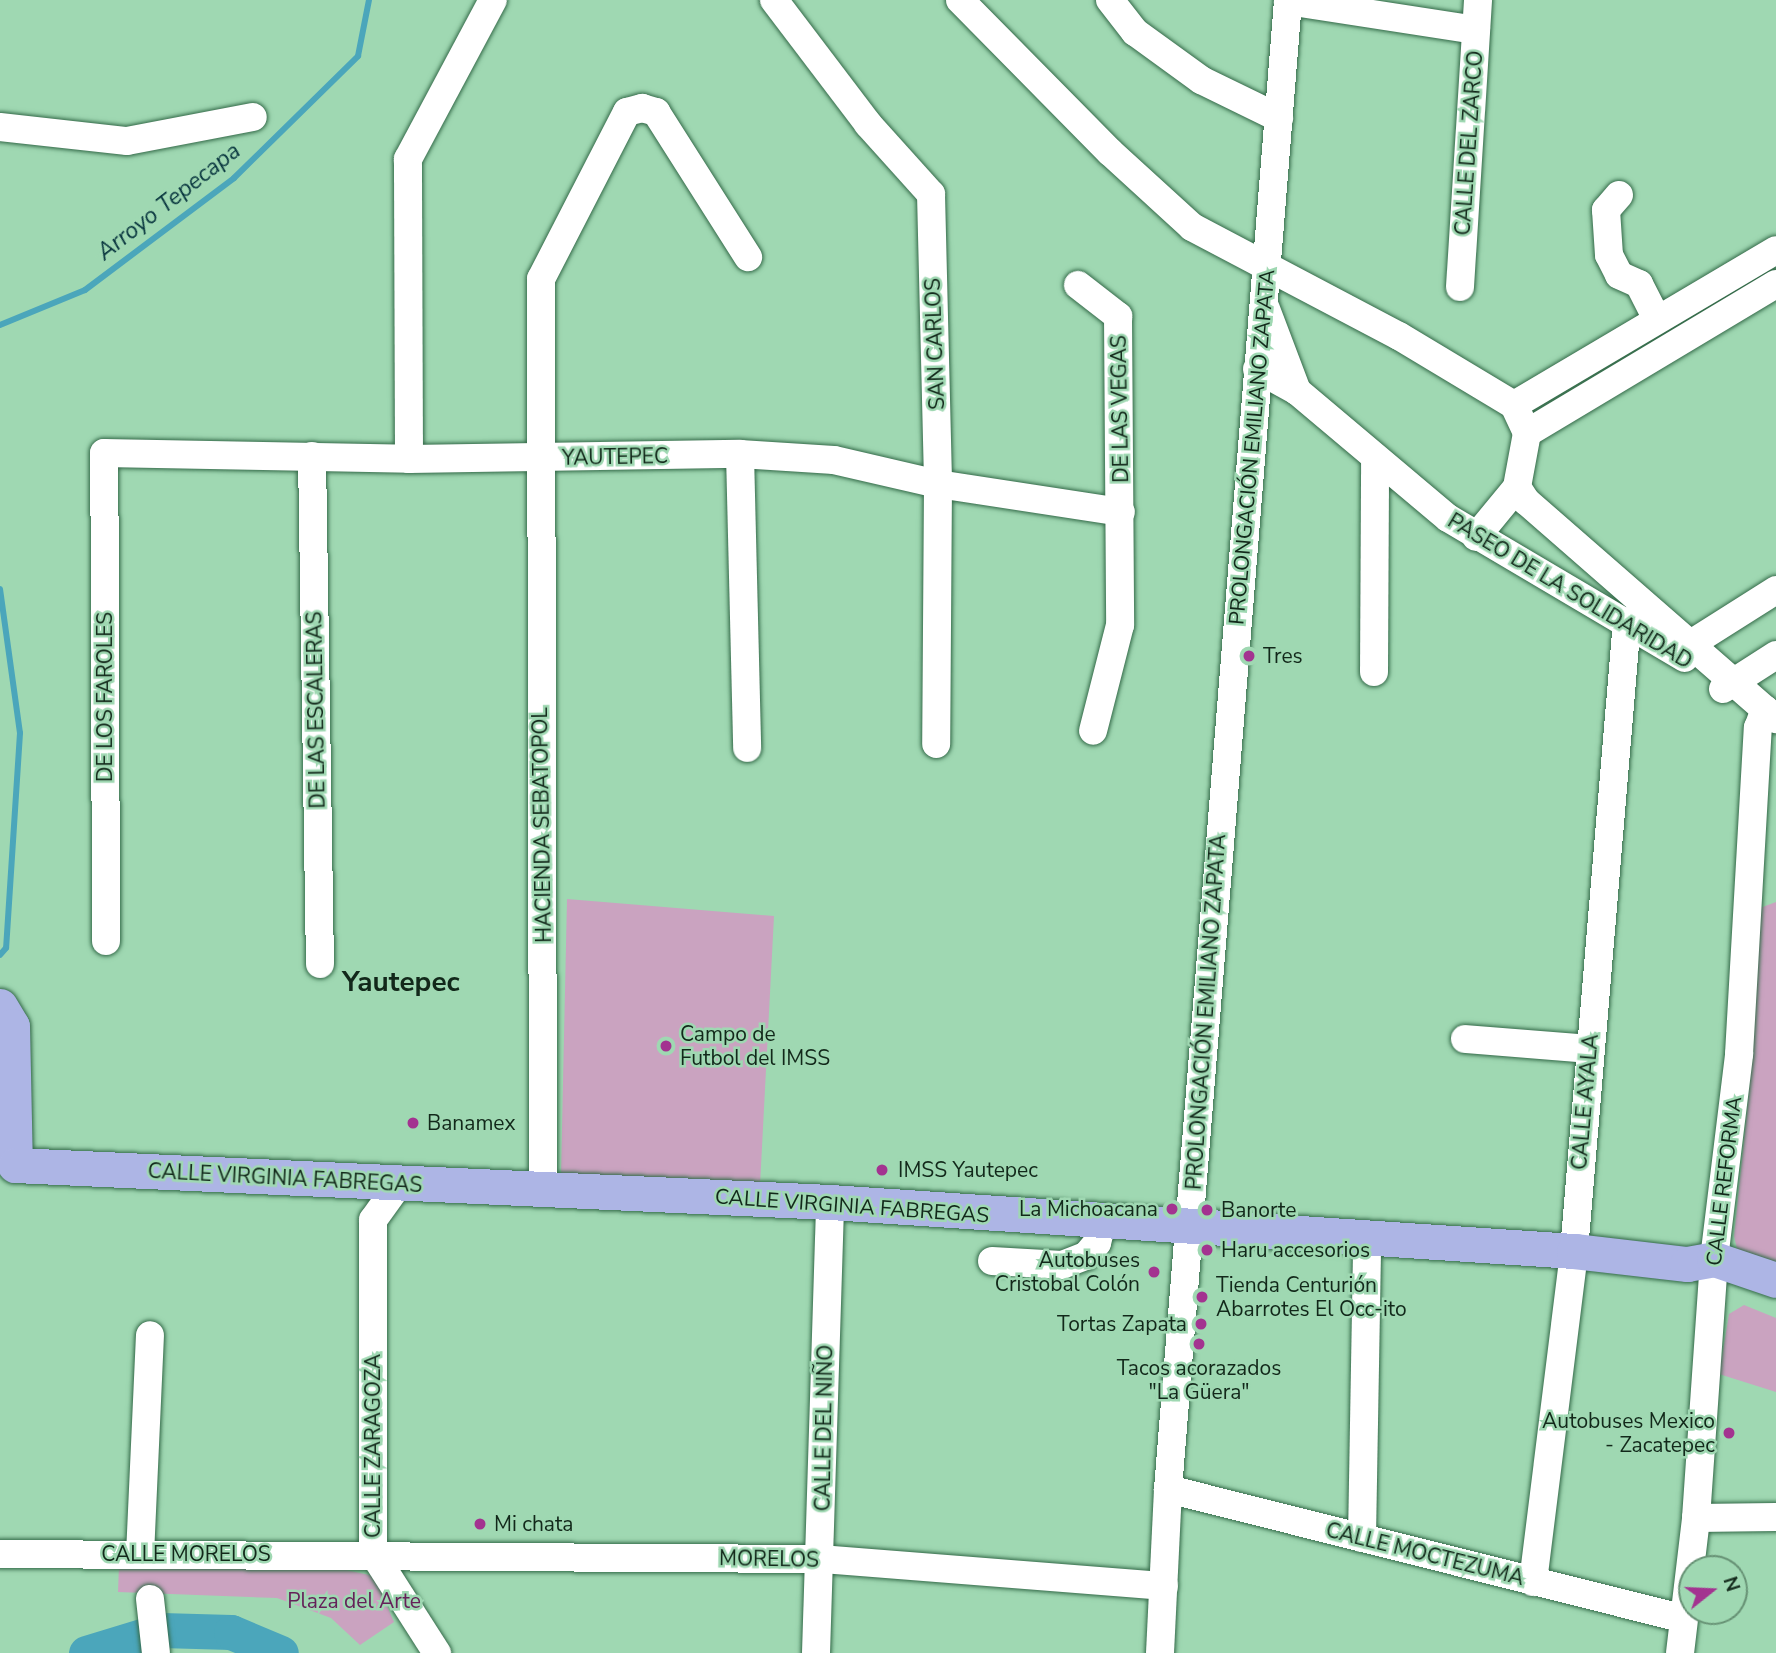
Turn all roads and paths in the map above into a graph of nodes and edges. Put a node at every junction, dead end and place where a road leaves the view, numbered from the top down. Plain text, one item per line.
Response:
1 (494, 0) edge
2 (774, 0) edge
3 (960, 0) edge
4 (1110, 0) edge
5 (1288, 0) edge
6 (1478, 0) edge
7 (1476, 30) junction
8 (253, 117) dead end
9 (1279, 118) junction
10 (0, 127) edge
11 (1619, 195) dead end
12 (1776, 250) edge
13 (748, 257) dead end
14 (1268, 271) junction
15 (1776, 284) edge
16 (1078, 285) dead end
17 (1460, 287) dead end
18 (1264, 303) junction
19 (1656, 318) junction
20 (1257, 369) junction
21 (1297, 391) junction
22 (1514, 405) junction
23 (1527, 433) junction
24 (104, 453) joint
25 (740, 454) junction
26 (312, 456) junction
27 (1375, 458) junction
28 (409, 459) junction
29 (538, 459) junction
30 (938, 484) junction
31 (1517, 487) junction
32 (1121, 512) junction
33 (1476, 537) junction
34 (1776, 590) edge
35 (1627, 621) junction
36 (1685, 648) junction
37 (1776, 655) edge
38 (1374, 672) dead end
39 (1724, 679) junction
40 (1769, 725) edge
41 (1093, 730) dead end
42 (936, 744) dead end
43 (747, 748) dead end
44 (106, 941) dead end
45 (320, 964) dead end
46 (0, 1006) edge
47 (1465, 1039) dead end
48 (1589, 1049) junction
49 (8, 1165) edge
50 (356, 1180) junction
51 (399, 1184) junction
52 (543, 1191) junction
53 (830, 1202) junction
54 (373, 1220) junction
55 (1102, 1223) junction
56 (1190, 1229) junction
57 (1367, 1238) junction
58 (1574, 1251) junction
59 (992, 1261) dead end
60 (1704, 1268) junction
61 (1776, 1280) edge
62 (1776, 1301) edge
63 (149, 1335) dead end
64 (1168, 1489) junction
65 (1776, 1517) edge
66 (1696, 1518) junction
67 (1362, 1538) junction
68 (373, 1553) junction
69 (0, 1554) edge
70 (140, 1555) junction
71 (1690, 1555) edge
72 (821, 1559) junction
73 (1532, 1582) junction
74 (1164, 1586) junction
75 (150, 1599) dead end
76 (1678, 1617) edge
77 (1681, 1625) edge
78 (156, 1653) edge
79 (437, 1653) edge
80 (816, 1653) edge
81 (1160, 1653) edge
82 (1680, 1653) edge

1 - 28 street
2 - 30 street, SAN CARLOS
3 - 14 street
4 - 9 street
5 - 7 street
5 - 9 street, PROLONGACIÓN EMILIANO ZAPATA
6 - 7 street, CALLE DEL ZARCO
7 - 17 street, CALLE DEL ZARCO
8 - 10 street
9 - 14 street, PROLONGACIÓN EMILIANO ZAPATA
11 - 19 street
12 - 19 street
13 - 29 street, HACIENDA SEBATOPOL
14 - 18 street, PROLONGACIÓN EMILIANO ZAPATA
14 - 22 street
15 - 23 street
16 - 32 street, DE LAS VEGAS
18 - 20 street, PROLONGACIÓN EMILIANO ZAPATA
18 - 21 street
19 - 22 street
20 - 21 street, PASEO DE LA SOLIDARIDAD
20 - 56 street, PROLONGACIÓN EMILIANO ZAPATA
21 - 27 street, PASEO DE LA SOLIDARIDAD
22 - 23 street
23 - 31 street
24 - 26 street, YAUTEPEC
24 - 44 street, DE LOS FAROLES
25 - 29 street, YAUTEPEC
25 - 30 street, YAUTEPEC
25 - 43 street
26 - 28 street, YAUTEPEC
26 - 45 street, DE LAS ESCALERAS
27 - 33 street, PASEO DE LA SOLIDARIDAD
27 - 38 street
28 - 29 street, YAUTEPEC
29 - 52 street, HACIENDA SEBATOPOL
30 - 32 street, YAUTEPEC
30 - 42 street, SAN CARLOS
31 - 33 street
31 - 36 street, PASEO DE LA SOLIDARIDAD
32 - 41 street
33 - 35 street, PASEO DE LA SOLIDARIDAD
34 - 36 street
35 - 36 street, PASEO DE LA SOLIDARIDAD
35 - 48 street, CALLE AYALA
36 - 39 street, PASEO DE LA SOLIDARIDAD
37 - 39 street
39 - 40 street, PASEO DE LA SOLIDARIDAD
40 - 60 street, CALLE REFORMA
46 - 49 main road
47 - 48 street
48 - 58 street, CALLE AYALA
49 - 50 main road, CALLE VIRGINIA FABREGAS
50 - 51 main road, CALLE VIRGINIA FABREGAS
50 - 54 street, CALLE ZARAGOZA
51 - 52 main road, CALLE VIRGINIA FABREGAS
51 - 54 street
52 - 53 main road, CALLE VIRGINIA FABREGAS
53 - 55 main road, CALLE VIRGINIA FABREGAS
53 - 72 street, CALLE DEL NIÑO
54 - 68 street, CALLE ZARAGOZA
55 - 56 main road, CALLE VIRGINIA FABREGAS
55 - 59 street
56 - 57 main road, CALLE VIRGINIA FABREGAS
56 - 64 street, PROLONGACIÓN EMILIANO ZAPATA
57 - 58 main road, CALLE VIRGINIA FABREGAS
57 - 67 street
58 - 60 main road, CALLE VIRGINIA FABREGAS
58 - 73 street, CALLE AYALA
60 - 61 main road
60 - 62 main road
60 - 66 street, CALLE REFORMA
63 - 70 street
64 - 67 street, CALLE MOCTEZUMA
64 - 74 street, PROLONGACIÓN EMILIANO ZAPATA
65 - 66 street
66 - 71 street, CALLE REFORMA
67 - 73 street, CALLE MOCTEZUMA
68 - 70 street, CALLE MORELOS
68 - 72 street, MORELOS
68 - 79 street, CALLE ZARAGOZA
69 - 70 street, CALLE MORELOS
72 - 74 street, MORELOS
72 - 80 street, CALLE DEL NIÑO
73 - 76 street, CALLE MOCTEZUMA
74 - 81 street, PROLONGACIÓN EMILIANO ZAPATA
75 - 78 street
77 - 82 street, CALLE REFORMA

